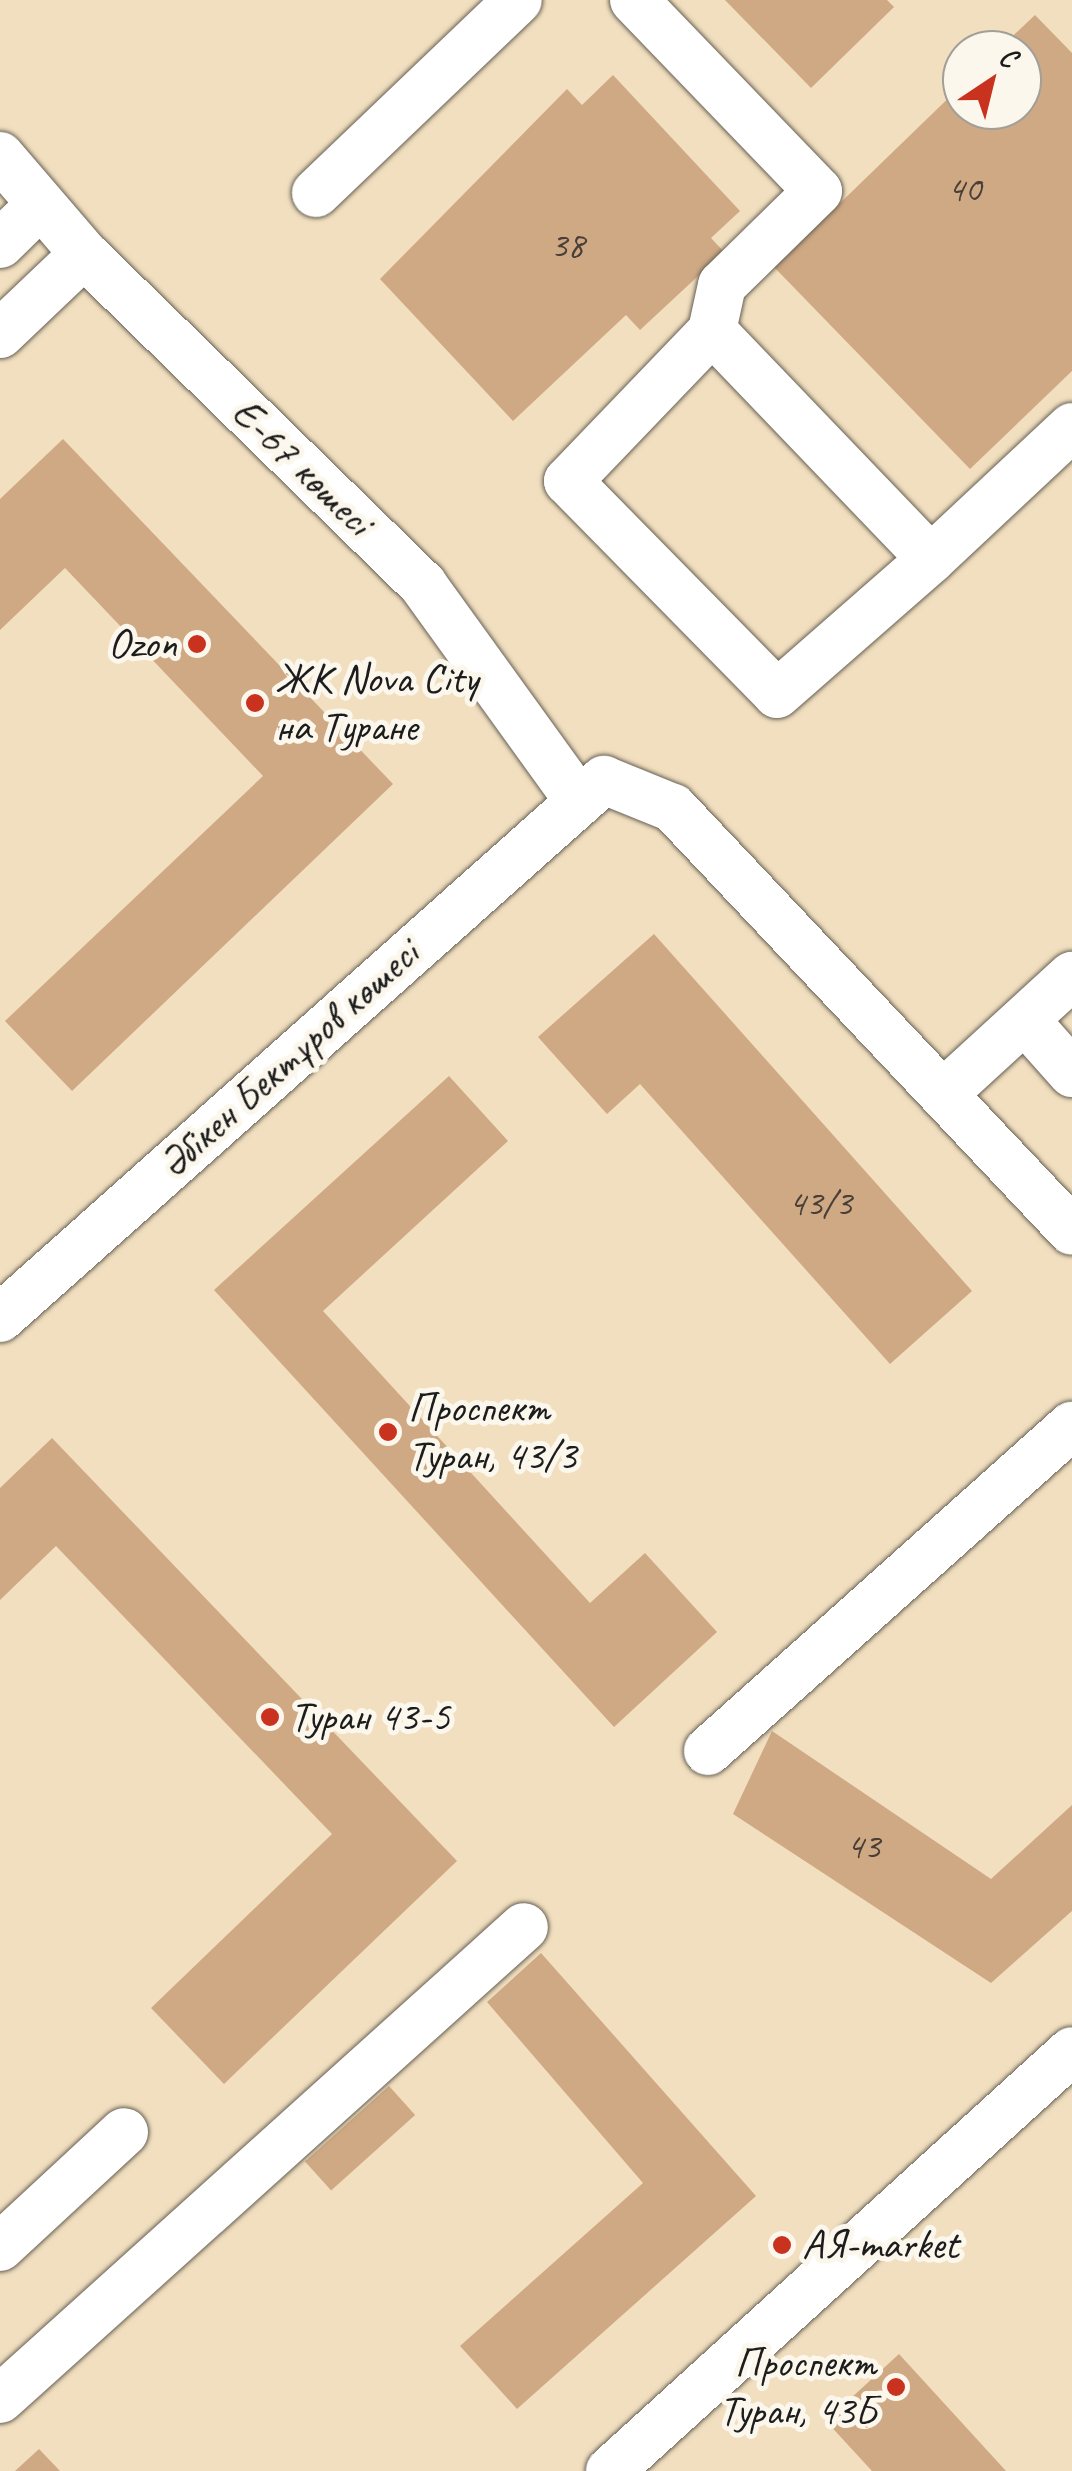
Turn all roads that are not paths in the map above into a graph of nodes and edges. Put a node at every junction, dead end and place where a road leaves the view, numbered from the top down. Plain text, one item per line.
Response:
1 (518, 0) edge
2 (634, 0) edge
3 (0, 156) edge
4 (316, 193) dead end
5 (41, 204) junction
6 (0, 244) edge
7 (84, 254) junction
8 (712, 331) junction
9 (0, 334) edge
10 (1072, 427) edge
11 (931, 559) junction
12 (578, 800) junction
13 (1072, 976) edge
14 (1026, 1020) junction
15 (1072, 1073) edge
16 (944, 1094) junction
17 (1072, 1231) edge
18 (0, 1318) edge
19 (1072, 1426) edge
20 (708, 1752) dead end
21 (524, 1927) dead end
22 (1072, 2051) edge
23 (124, 2132) dead end
24 (0, 2248) edge
25 (0, 2399) edge
26 (610, 2471) edge

1 - 4 street
2 - 8 street
3 - 5 street, Е-67 көшесі
5 - 6 street
5 - 7 street, Е-67 көшесі
7 - 9 street
7 - 12 street, Е-67 көшесі
8 - 11 street
8 - 11 street
10 - 11 street
12 - 16 street
12 - 18 street, Әбікен Бектұров көшесі
13 - 14 street
14 - 15 street
14 - 16 street
16 - 17 street
19 - 20 street
21 - 25 street
22 - 26 street
23 - 24 street

